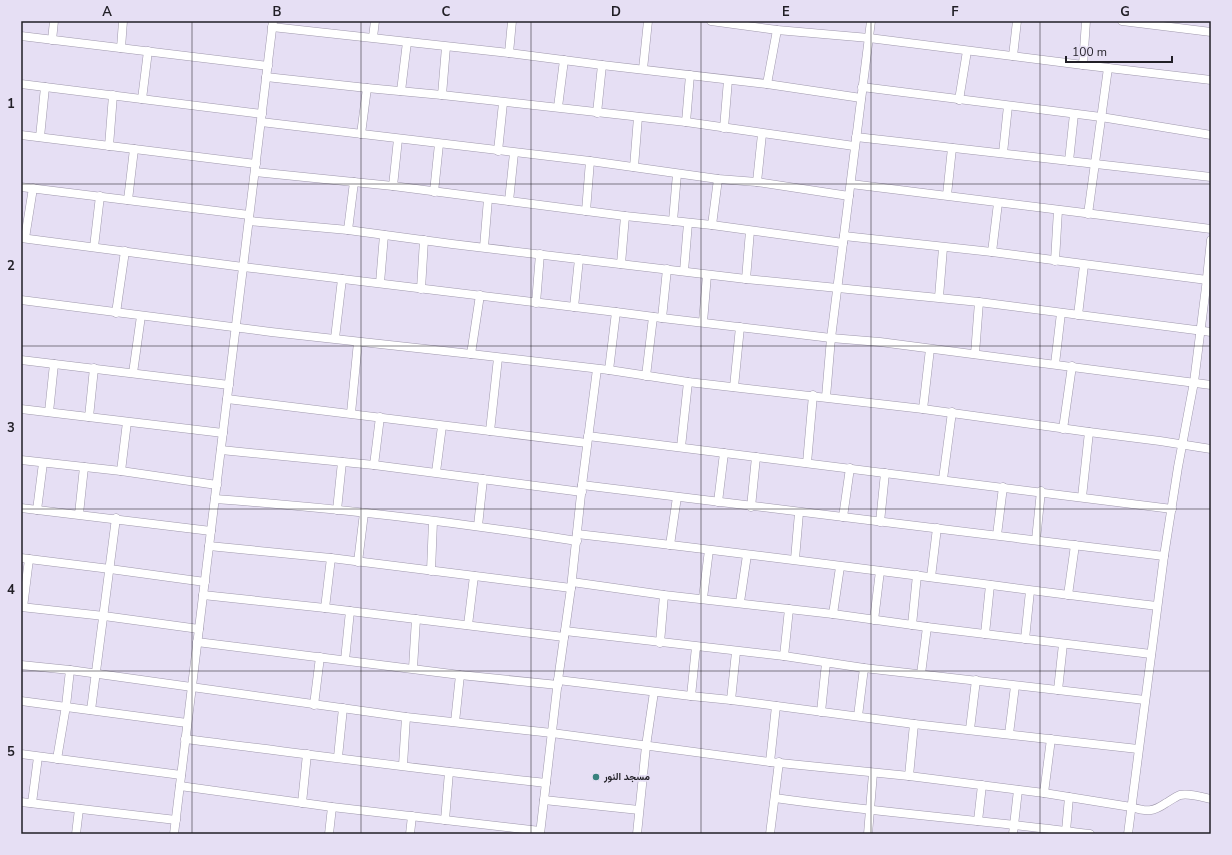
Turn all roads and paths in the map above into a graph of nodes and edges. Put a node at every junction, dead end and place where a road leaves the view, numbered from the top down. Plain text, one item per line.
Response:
1 (54, 21) edge
2 (124, 21) edge
3 (375, 21) edge
4 (512, 21) edge
5 (648, 21) edge
6 (711, 21) edge
7 (871, 21) edge
8 (1016, 21) edge
9 (1086, 21) edge
10 (1122, 21) edge
11 (1152, 23) edge
12 (273, 24) edge
13 (777, 30) junction
14 (1211, 32) edge
15 (21, 36) edge
16 (374, 37) junction
17 (869, 38) junction
18 (52, 40) junction
19 (408, 42) junction
20 (446, 47) junction
21 (121, 48) junction
22 (967, 51) junction
23 (148, 52) junction
24 (509, 53) junction
25 (1013, 56) junction
26 (564, 60) junction
27 (602, 65) junction
28 (1083, 65) junction
29 (268, 66) junction
30 (1108, 68) junction
31 (643, 69) junction
32 (690, 75) junction
33 (266, 77) junction
34 (728, 80) junction
35 (1211, 80) edge
36 (21, 84) edge
37 (767, 84) junction
38 (45, 87) junction
39 (862, 87) junction
40 (367, 88) junction
41 (401, 91) junction
42 (113, 95) junction
43 (442, 95) junction
44 (861, 98) junction
45 (142, 99) junction
46 (959, 100) junction
47 (503, 103) junction
48 (1008, 106) junction
49 (558, 107) junction
50 (598, 113) junction
51 (262, 114) junction
52 (1074, 114) junction
53 (638, 117) junction
54 (1101, 117) junction
55 (261, 122) junction
56 (686, 122) junction
57 (724, 128) junction
58 (361, 134) junction
59 (762, 134) junction
60 (21, 135) edge
61 (1211, 135) edge
62 (40, 137) junction
63 (856, 137) junction
64 (398, 139) junction
65 (439, 144) junction
66 (109, 146) junction
67 (854, 146) junction
68 (952, 148) junction
69 (134, 149) junction
70 (498, 150) junction
71 (514, 153) junction
72 (1003, 153) junction
73 (590, 161) junction
74 (1069, 161) junction
75 (1095, 164) junction
76 (634, 167) junction
77 (255, 168) junction
78 (677, 174) junction
79 (1211, 177) edge
80 (718, 179) junction
81 (354, 182) junction
82 (757, 182) junction
83 (851, 184) junction
84 (393, 186) junction
85 (21, 187) edge
86 (33, 188) junction
87 (434, 192) junction
88 (947, 195) junction
89 (100, 196) junction
90 (849, 196) junction
91 (488, 199) junction
92 (128, 200) junction
93 (509, 201) junction
94 (998, 203) junction
95 (586, 210) junction
96 (1058, 210) junction
97 (1088, 214) junction
98 (626, 216) junction
99 (249, 218) junction
100 (673, 221) junction
101 (688, 223) junction
102 (712, 225) junction
103 (1211, 229) edge
104 (348, 230) junction
105 (750, 231) junction
106 (384, 235) junction
107 (23, 238) edge
108 (844, 239) junction
109 (424, 240) junction
110 (1211, 240) edge
111 (94, 247) junction
112 (484, 248) junction
113 (943, 248) junction
114 (125, 250) junction
115 (992, 252) junction
116 (540, 254) junction
117 (579, 258) junction
118 (1055, 260) junction
119 (621, 264) junction
120 (1084, 265) junction
121 (243, 267) junction
122 (667, 270) junction
123 (684, 272) junction
124 (708, 275) junction
125 (342, 279) junction
126 (746, 279) junction
127 (380, 283) junction
128 (1208, 285) edge
129 (421, 288) junction
130 (837, 288) junction
131 (480, 295) junction
132 (939, 297) junction
133 (21, 300) edge
134 (979, 302) junction
135 (536, 303) junction
136 (574, 307) junction
137 (116, 312) junction
138 (616, 312) junction
139 (1061, 313) junction
140 (1078, 315) junction
141 (141, 316) junction
142 (653, 317) junction
143 (662, 318) junction
144 (703, 322) junction
145 (740, 327) junction
146 (236, 328) junction
147 (1201, 330) junction
148 (1211, 332) edge
149 (335, 338) junction
150 (831, 338) junction
151 (358, 342) junction
152 (930, 348) junction
153 (471, 354) junction
154 (975, 354) junction
155 (498, 358) junction
156 (21, 360) edge
157 (54, 364) junction
158 (1055, 364) junction
159 (1072, 366) junction
160 (94, 368) junction
161 (597, 369) junction
162 (609, 370) junction
163 (133, 373) junction
164 (646, 376) junction
165 (688, 382) junction
166 (1194, 382) junction
167 (1211, 384) edge
168 (229, 385) junction
169 (734, 387) junction
170 (813, 395) junction
171 (826, 397) junction
172 (227, 399) junction
173 (21, 408) edge
174 (923, 409) junction
175 (49, 412) junction
176 (952, 412) junction
177 (351, 413) junction
178 (89, 417) junction
179 (380, 417) junction
180 (127, 422) junction
181 (442, 426) junction
182 (1063, 429) junction
183 (490, 431) junction
184 (1089, 432) junction
185 (223, 433) junction
186 (588, 439) junction
187 (1182, 444) junction
188 (681, 447) junction
189 (1211, 449) edge
190 (221, 450) junction
191 (724, 453) junction
192 (756, 458) junction
193 (21, 460) edge
194 (342, 462) junction
195 (43, 463) junction
196 (807, 463) junction
197 (374, 465) junction
198 (84, 468) junction
199 (850, 468) junction
200 (121, 471) junction
201 (436, 472) junction
202 (885, 473) junction
203 (483, 479) junction
204 (943, 479) junction
205 (216, 485) junction
206 (1003, 487) junction
207 (582, 488) junction
208 (1041, 492) junction
209 (677, 497) junction
210 (1082, 497) junction
211 (215, 499) junction
212 (718, 502) junction
213 (751, 507) junction
214 (21, 508) edge
215 (1172, 509) junction
216 (37, 510) junction
217 (337, 510) junction
218 (364, 513) junction
219 (799, 513) junction
220 (79, 514) junction
221 (843, 517) junction
222 (116, 518) junction
223 (433, 521) junction
224 (880, 522) junction
225 (478, 526) junction
226 (937, 528) junction
227 (211, 531) junction
228 (997, 535) junction
229 (577, 537) junction
230 (1036, 540) junction
231 (670, 545) junction
232 (1075, 545) junction
233 (209, 546) junction
234 (709, 550) junction
235 (747, 555) junction
236 (1164, 556) junction
237 (331, 558) junction
238 (25, 559) edge
239 (795, 559) junction
240 (358, 562) junction
241 (840, 567) junction
242 (110, 569) junction
243 (430, 571) junction
244 (880, 571) junction
245 (917, 575) junction
246 (474, 576) junction
247 (930, 577) junction
248 (205, 582) junction
249 (572, 585) junction
250 (990, 585) junction
251 (1030, 591) junction
252 (203, 594) junction
253 (664, 594) junction
254 (1068, 595) junction
255 (703, 598) junction
256 (740, 602) junction
257 (1157, 606) junction
258 (22, 607) edge
259 (325, 608) junction
260 (789, 609) junction
261 (350, 611) junction
262 (833, 614) junction
263 (104, 616) junction
264 (416, 619) junction
265 (874, 620) junction
266 (468, 625) junction
267 (912, 625) junction
268 (927, 627) junction
269 (199, 629) junction
270 (565, 634) junction
271 (985, 634) junction
272 (1025, 639) junction
273 (197, 642) junction
274 (660, 642) junction
275 (1063, 644) junction
276 (696, 647) junction
277 (736, 652) junction
278 (1150, 654) junction
279 (784, 656) junction
280 (320, 657) junction
281 (345, 660) junction
282 (826, 663) junction
283 (21, 665) edge
284 (413, 668) junction
285 (864, 668) junction
286 (70, 670) junction
287 (96, 674) junction
288 (921, 674) junction
289 (460, 675) junction
290 (976, 680) junction
291 (558, 682) junction
292 (1015, 686) junction
293 (192, 688) junction
294 (1058, 690) junction
295 (654, 692) junction
296 (691, 696) junction
297 (731, 700) junction
298 (1144, 700) junction
299 (21, 701) edge
300 (314, 705) junction
301 (66, 706) junction
302 (776, 706) junction
303 (343, 708) junction
304 (91, 710) junction
305 (821, 712) junction
306 (858, 716) junction
307 (406, 717) junction
308 (455, 722) junction
309 (188, 723) junction
310 (914, 724) junction
311 (970, 729) junction
312 (552, 733) junction
313 (1009, 734) junction
314 (185, 739) junction
315 (1051, 739) junction
316 (646, 746) junction
317 (1138, 749) junction
318 (21, 754) edge
319 (307, 754) junction
320 (38, 756) junction
321 (338, 757) junction
322 (57, 758) junction
323 (770, 762) junction
324 (779, 762) junction
325 (403, 766) junction
326 (449, 772) junction
327 (873, 773) junction
328 (181, 775) junction
329 (909, 776) junction
330 (546, 783) junction
331 (982, 785) junction
332 (180, 786) junction
333 (1018, 790) junction
334 (1044, 793) junction
335 (1069, 797) junction
336 (775, 798) junction
337 (1211, 799) edge
338 (544, 800) junction
339 (21, 802) edge
340 (32, 803) junction
341 (302, 803) junction
342 (332, 807) junction
343 (1132, 807) junction
344 (79, 809) junction
345 (639, 810) junction
346 (870, 810) junction
347 (412, 816) junction
348 (176, 820) junction
349 (445, 820) junction
350 (978, 821) junction
351 (1015, 824) junction
352 (1066, 831) junction
353 (540, 832) edge
354 (76, 834) edge
355 (174, 834) edge
356 (329, 834) edge
357 (410, 834) edge
358 (639, 834) edge
359 (770, 834) edge
360 (868, 834) edge
361 (1013, 834) edge
362 (1090, 834) edge
363 (1128, 834) edge

1 - 18 street
2 - 21 street
3 - 16 street
4 - 24 street
5 - 31 street
6 - 13 street
7 - 17 street
8 - 25 street
9 - 28 street
10 - 11 street
11 - 14 street
12 - 16 street
12 - 29 street
13 - 17 street
13 - 37 street
15 - 18 street
16 - 19 street
17 - 22 street
17 - 39 street
18 - 21 street
19 - 20 street
19 - 41 street
20 - 24 street
20 - 43 street
21 - 23 street
22 - 25 street
22 - 46 street
23 - 29 street
23 - 45 street
24 - 26 street
25 - 28 street
26 - 27 street
26 - 49 street
27 - 31 street
27 - 50 street
28 - 30 street
29 - 33 street
30 - 35 street
30 - 54 street
31 - 32 street
32 - 34 street
32 - 56 street
33 - 40 street
33 - 51 street
34 - 37 street
34 - 57 street
36 - 38 street
37 - 44 street
38 - 42 street
38 - 62 street
39 - 44 street
39 - 46 street
40 - 41 street
40 - 58 street
41 - 43 street
42 - 45 street
42 - 66 street
43 - 47 street
44 - 63 street
45 - 51 street
46 - 48 street
47 - 49 street
47 - 70 street
48 - 52 street
48 - 72 street
49 - 50 street
50 - 53 street
51 - 55 street
52 - 54 street
52 - 74 street
53 - 56 street
53 - 76 street
54 - 61 street
54 - 75 street
55 - 58 street
55 - 77 street
56 - 57 street
57 - 59 street
58 - 64 street
59 - 67 street
59 - 82 street
60 - 62 street
62 - 66 street
63 - 67 street
63 - 68 street
64 - 65 street
64 - 84 street
65 - 70 street
65 - 87 street
66 - 69 street
67 - 83 street
68 - 72 street
68 - 88 street
69 - 77 street
69 - 92 street
70 - 71 street
71 - 73 street
71 - 93 street
72 - 74 street
73 - 76 street
73 - 95 street
74 - 75 street
75 - 79 street
75 - 97 street
76 - 78 street
77 - 81 street
77 - 99 street
78 - 80 street
78 - 100 street
80 - 82 street
80 - 102 street
81 - 84 street
81 - 104 street
82 - 90 street
83 - 88 street
83 - 90 street
84 - 87 street
85 - 86 street
86 - 89 street
86 - 107 street
87 - 91 street
88 - 94 street
89 - 92 street
89 - 111 street
90 - 108 street
91 - 93 street
91 - 112 street
92 - 99 street
93 - 95 street
94 - 96 street
94 - 115 street
95 - 98 street
96 - 97 street
96 - 118 street
97 - 103 street
98 - 100 street
98 - 119 street
99 - 104 street
99 - 121 street
100 - 101 street
101 - 102 street
101 - 123 street
102 - 105 street
104 - 106 street
105 - 108 street
105 - 126 street
106 - 109 street
106 - 127 street
107 - 111 street
108 - 113 street
108 - 130 street
109 - 112 street
109 - 129 street
110 - 128 street
111 - 114 street
112 - 116 street
113 - 115 street
113 - 132 street
114 - 121 street
114 - 137 street
115 - 118 street
116 - 117 street
116 - 135 street
117 - 119 street
117 - 136 street
118 - 120 street
119 - 122 street
120 - 128 street
120 - 140 street
121 - 125 street
121 - 146 street
122 - 123 street
122 - 143 street
123 - 124 street
124 - 126 street
124 - 144 street
125 - 127 street
125 - 149 street
126 - 130 street
127 - 129 street
128 - 147 street
129 - 131 street
130 - 132 street
130 - 150 street
131 - 135 street
131 - 153 street
132 - 134 street
133 - 137 street
134 - 139 street
134 - 154 street
135 - 136 street
136 - 138 street
137 - 141 street
138 - 142 street
138 - 162 street
139 - 140 street
139 - 158 street
140 - 147 street
141 - 146 street
141 - 163 street
142 - 143 street
142 - 164 street
143 - 144 street
144 - 145 street
145 - 150 street
145 - 169 street
146 - 149 street
146 - 168 street
147 - 148 street
147 - 166 street
149 - 151 street
150 - 152 street
150 - 171 street
151 - 153 street
151 - 177 street
152 - 154 street
152 - 174 street
153 - 155 street
154 - 158 street
155 - 161 street
155 - 183 street
156 - 157 street
157 - 160 street
157 - 175 street
158 - 159 street
159 - 166 street
159 - 182 street
160 - 163 street
160 - 178 street
161 - 162 street
161 - 186 street
162 - 164 street
163 - 168 street
164 - 165 street
165 - 169 street
165 - 188 street
166 - 167 street
166 - 187 street
168 - 172 street
169 - 170 street
170 - 171 street
170 - 196 street
171 - 174 street
172 - 177 street
172 - 185 street
173 - 175 street
174 - 176 street
175 - 178 street
176 - 182 street
176 - 204 street
177 - 179 street
178 - 180 street
179 - 181 street
179 - 197 street
180 - 185 street
180 - 200 street
181 - 183 street
181 - 201 street
182 - 184 street
183 - 186 street
184 - 187 street
184 - 210 street
185 - 190 street
186 - 188 street
186 - 207 street
187 - 189 street
187 - 215 street
188 - 191 street
190 - 194 street
190 - 205 street
191 - 192 street
191 - 212 street
192 - 196 street
192 - 213 street
193 - 195 street
194 - 197 street
194 - 217 street
195 - 198 street
195 - 216 street
196 - 199 street
197 - 201 street
198 - 200 street
198 - 220 street
199 - 202 street
199 - 221 street
200 - 205 street
201 - 203 street
202 - 204 street
202 - 224 street
203 - 207 street
203 - 225 street
204 - 206 street
205 - 211 street
206 - 208 street
206 - 228 street
207 - 209 street
207 - 229 street
208 - 210 street
208 - 230 street
209 - 212 street
209 - 231 street
210 - 215 street
211 - 217 street
211 - 227 street
212 - 213 street
213 - 219 street
214 - 216 street
215 - 236 street
216 - 220 street
217 - 218 street
218 - 223 street
218 - 240 street
219 - 221 street
219 - 239 street
220 - 222 street
221 - 224 street
222 - 227 street
222 - 242 street
223 - 225 street
223 - 243 street
224 - 226 street
225 - 229 street
226 - 228 street
226 - 247 street
227 - 233 street
228 - 230 street
229 - 231 street
229 - 249 street
230 - 232 street
231 - 234 street
232 - 236 street
232 - 254 street
233 - 237 street
233 - 248 street
234 - 235 street
234 - 255 street
235 - 239 street
235 - 256 street
236 - 257 street
237 - 240 street
237 - 259 street
238 - 242 street
238 - 258 street
239 - 241 street
240 - 243 street
241 - 244 street
241 - 262 street
242 - 248 street
242 - 263 street
243 - 246 street
244 - 245 street
244 - 265 street
245 - 247 street
245 - 267 street
246 - 249 street
246 - 266 street
247 - 250 street
248 - 252 street
249 - 253 street
249 - 270 street
250 - 251 street
250 - 271 street
251 - 254 street
251 - 272 street
252 - 259 street
252 - 269 street
253 - 255 street
253 - 274 street
254 - 257 street
255 - 256 street
256 - 260 street
257 - 278 street
258 - 263 street
259 - 261 street
260 - 262 street
260 - 279 street
261 - 264 street
261 - 281 street
262 - 265 street
263 - 269 street
263 - 287 street
264 - 266 street
264 - 284 street
265 - 267 street
266 - 270 street
267 - 268 street
268 - 271 street
268 - 288 street
269 - 273 street
270 - 274 street
270 - 291 street
271 - 272 street
272 - 275 street
273 - 280 street
273 - 293 street
274 - 276 street
275 - 278 street
275 - 294 street
276 - 277 street
276 - 296 street
277 - 279 street
277 - 297 street
278 - 298 street
279 - 282 street
280 - 281 street
280 - 300 street
281 - 284 street
282 - 285 street
282 - 305 street
283 - 286 street
284 - 289 street
285 - 288 street
285 - 306 street
286 - 287 street
286 - 301 street
287 - 293 street
287 - 304 street
288 - 290 street
289 - 291 street
289 - 308 street
290 - 292 street
290 - 311 street
291 - 295 street
291 - 312 street
292 - 294 street
292 - 313 street
293 - 300 street
293 - 309 street
294 - 298 street
295 - 296 street
295 - 316 street
296 - 297 street
297 - 302 street
298 - 317 street
299 - 301 street
300 - 303 street
301 - 304 street
301 - 322 street
302 - 305 street
302 - 323 street
303 - 307 street
303 - 321 street
304 - 309 street
305 - 306 street
306 - 310 street
307 - 308 street
307 - 325 street
308 - 312 street
309 - 314 street
310 - 311 street
310 - 329 street
311 - 313 street
312 - 316 street
312 - 330 street
313 - 315 street
314 - 319 street
314 - 328 street
315 - 317 street
315 - 334 street
316 - 323 street
316 - 345 street
317 - 343 street
318 - 320 street
319 - 321 street
319 - 341 street
320 - 322 street
320 - 340 street
321 - 325 street
322 - 328 street
323 - 324 street
324 - 327 street
324 - 336 street
325 - 326 street
326 - 330 street
326 - 349 street
327 - 329 street
327 - 346 street
328 - 332 street
329 - 331 street
330 - 338 street
331 - 333 street
331 - 350 street
332 - 341 street
332 - 348 street
333 - 334 street
333 - 351 street
334 - 335 street
335 - 343 street
335 - 352 street
336 - 346 street
336 - 359 street
337 - 343 street
338 - 345 street
338 - 353 street
339 - 340 street
340 - 344 street
341 - 342 street
342 - 347 street
342 - 356 street
343 - 363 street
344 - 348 street
344 - 354 street
345 - 358 street
346 - 350 street
346 - 360 street
347 - 349 street
347 - 357 street
348 - 355 street
349 - 353 street
350 - 351 street
351 - 352 street
351 - 361 street
352 - 362 street

